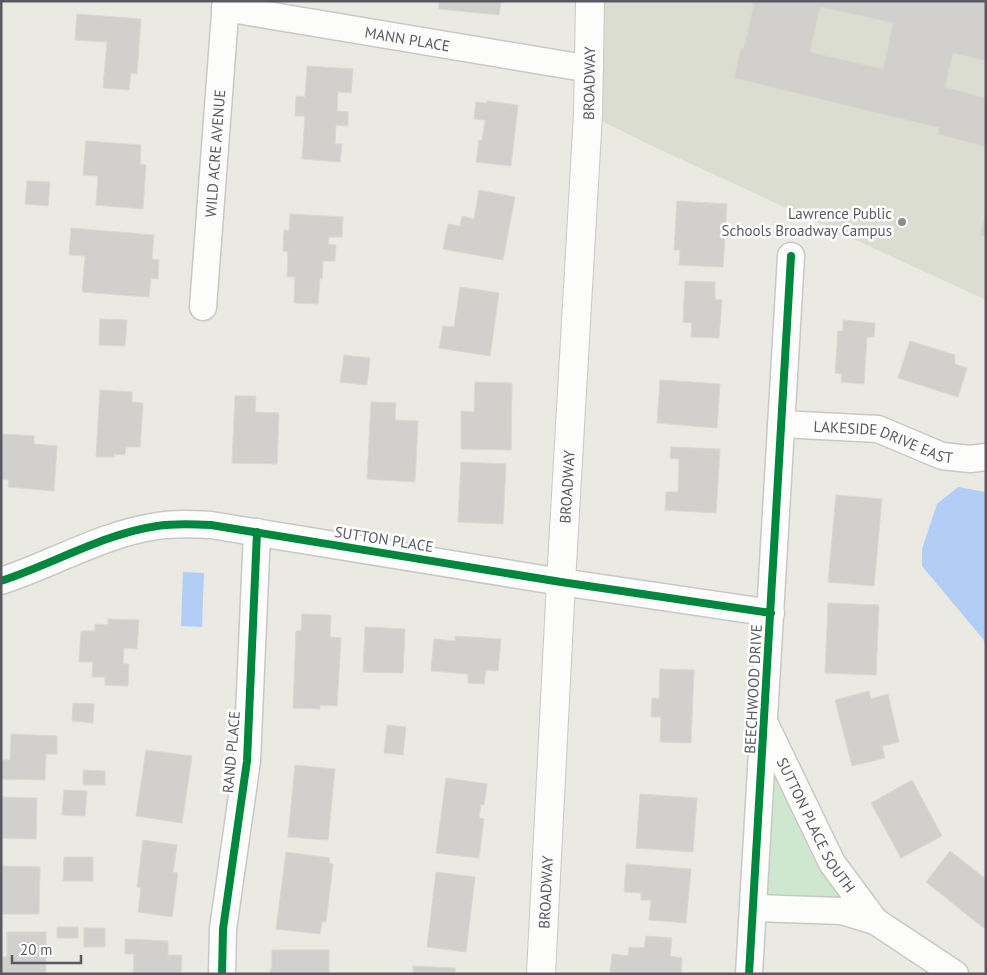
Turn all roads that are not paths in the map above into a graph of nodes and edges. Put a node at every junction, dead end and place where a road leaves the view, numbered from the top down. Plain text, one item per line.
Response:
1 (590, 1) edge
2 (225, 4) edge
3 (590, 69) junction
4 (791, 256) dead end
5 (203, 307) dead end
6 (781, 424) junction
7 (986, 457) edge
8 (257, 532) junction
9 (1, 581) edge
10 (561, 582) junction
11 (771, 613) junction
12 (764, 724) junction
13 (754, 908) junction
14 (875, 921) junction
15 (222, 974) edge
16 (541, 974) edge
17 (749, 974) edge
18 (954, 974) edge

1 - 3 main road, BROADWAY
2 - 3 street, MANN PLACE
2 - 5 street, WILD ACRE AVENUE
3 - 10 main road, BROADWAY
4 - 6 street, BEECHWOOD DRIVE
6 - 7 street, LAKESIDE DRIVE EAST
6 - 11 street, BEECHWOOD DRIVE
8 - 9 street, SUTTON PLACE
8 - 10 street, SUTTON PLACE
8 - 15 street, RAND PLACE
10 - 11 street, SUTTON PLACE
10 - 16 main road, BROADWAY
11 - 12 street, BEECHWOOD DRIVE
12 - 13 street, BEECHWOOD DRIVE
12 - 14 street, SUTTON PLACE SOUTH
13 - 14 street, SUTTON PLACE SOUTH
13 - 17 street, BEECHWOOD DRIVE
14 - 18 street, SUTTON PLACE SOUTH

